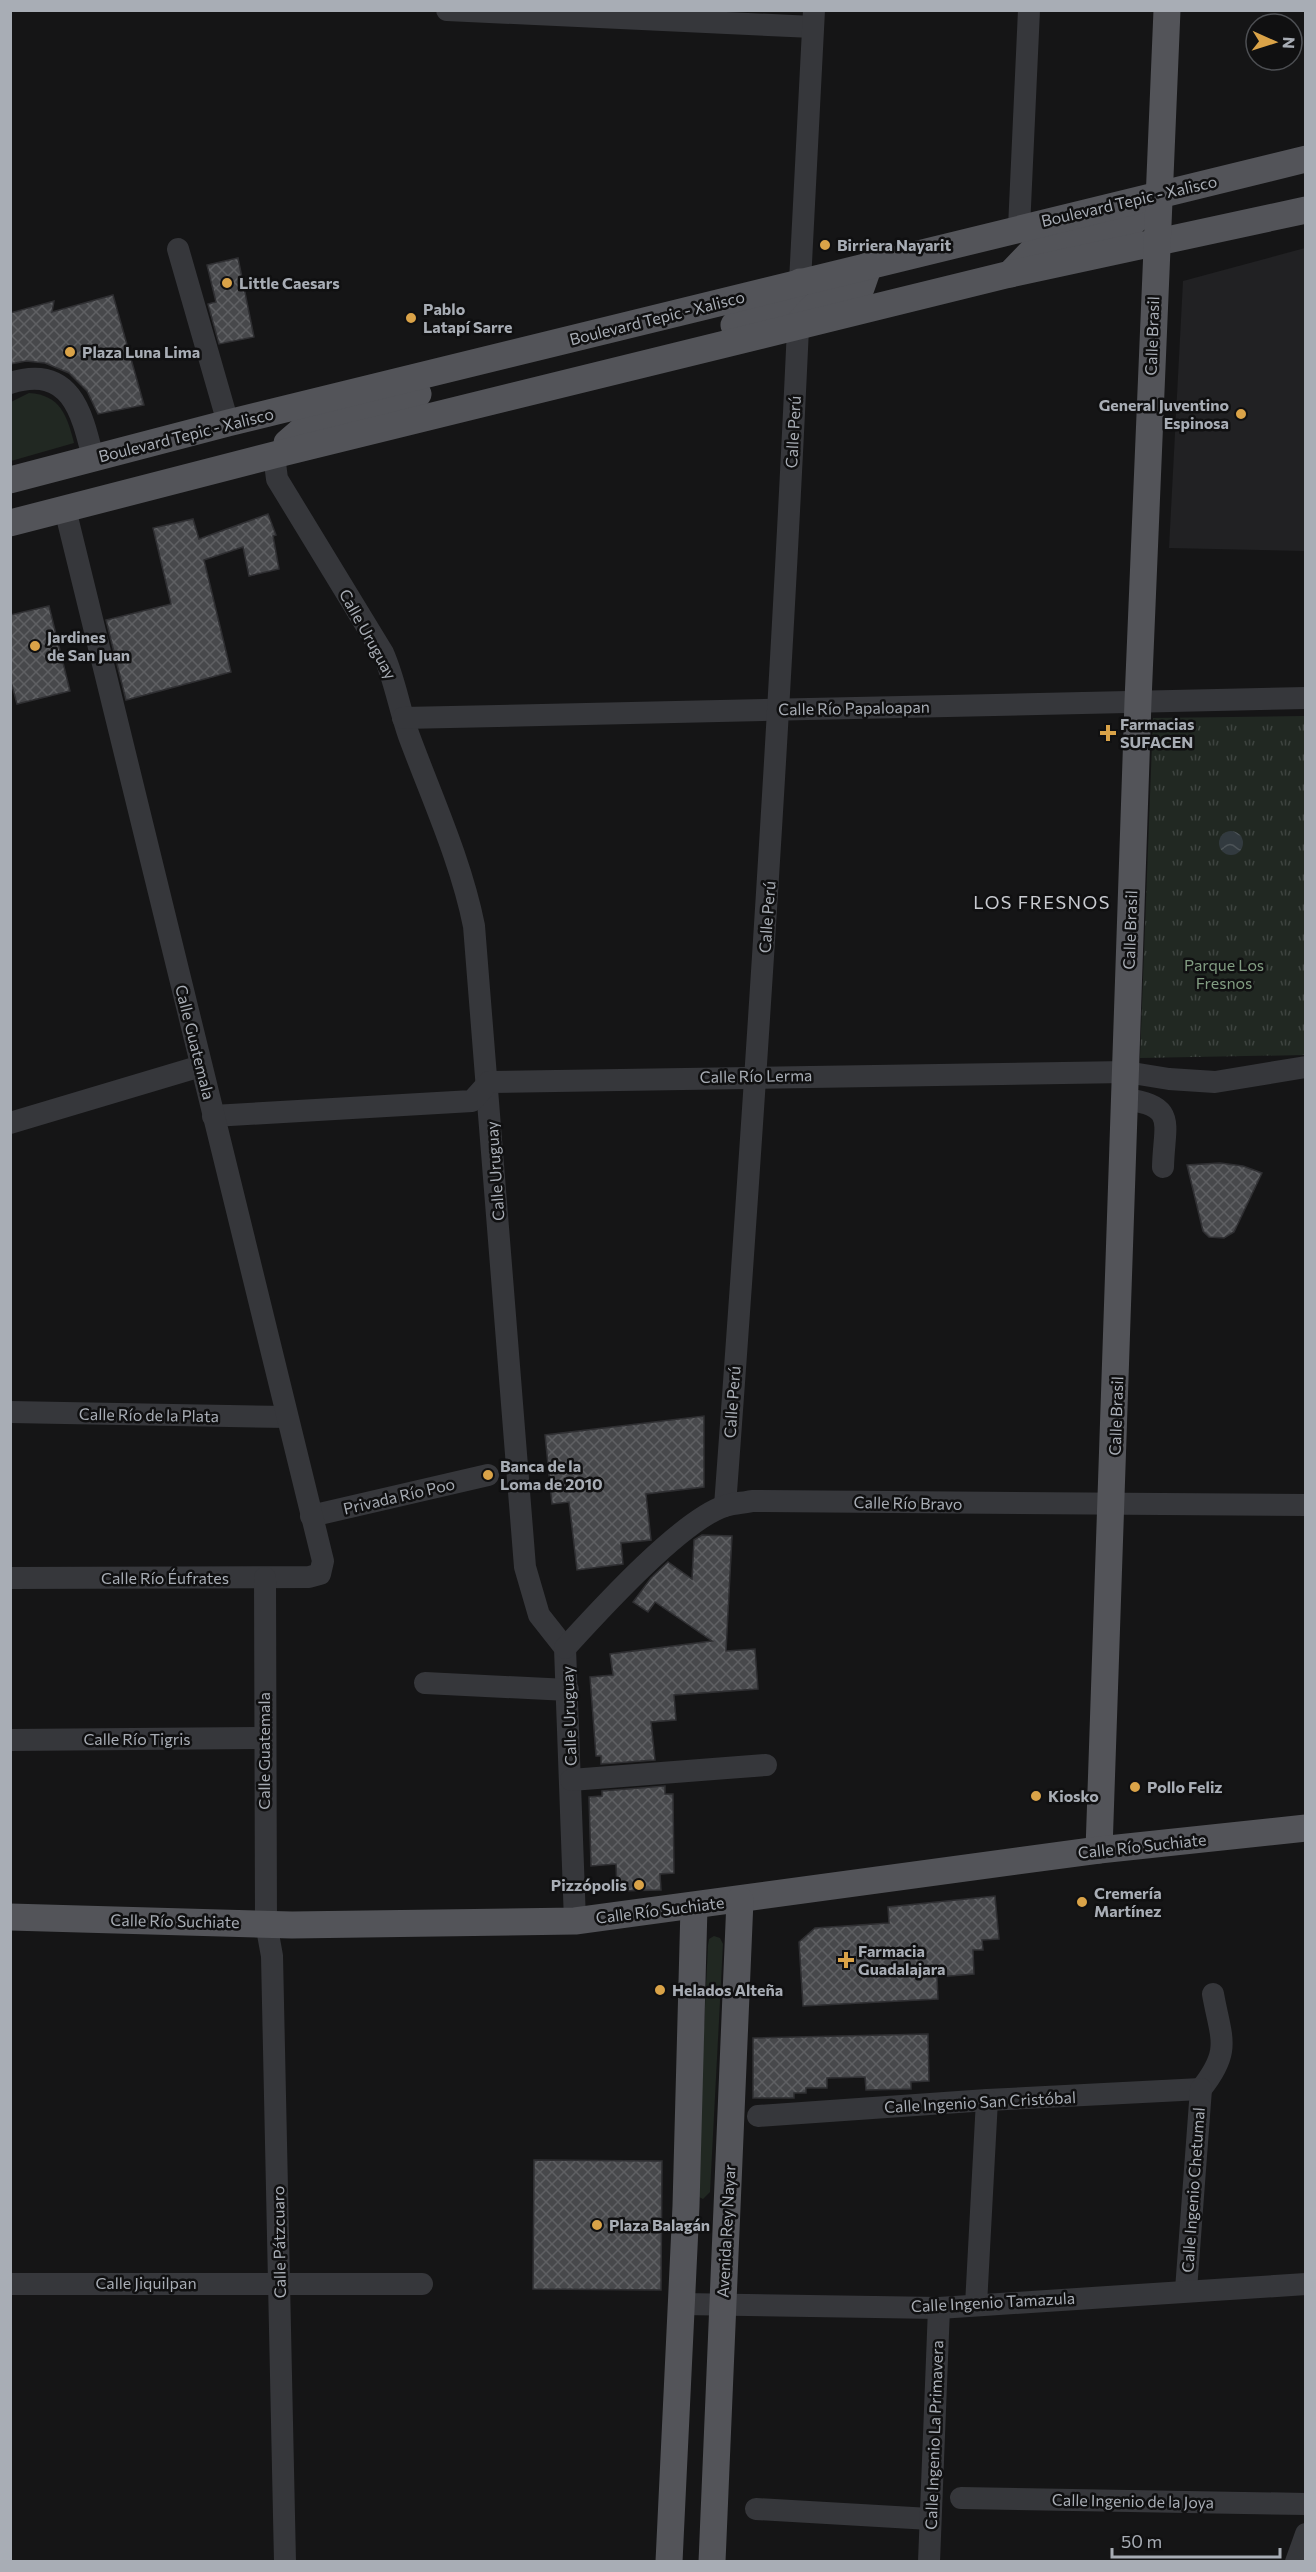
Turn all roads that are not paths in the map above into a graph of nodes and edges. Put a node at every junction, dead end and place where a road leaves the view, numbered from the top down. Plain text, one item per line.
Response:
1 (447, 10) edge
2 (1029, 10) edge
3 (1167, 10) edge
4 (813, 19) edge
5 (1305, 159) edge
6 (1305, 191) edge
7 (1161, 194) junction
8 (1305, 210) edge
9 (1019, 228) junction
10 (1156, 244) junction
11 (178, 249) dead end
12 (869, 265) junction
13 (1010, 274) junction
14 (800, 282) junction
15 (798, 328) junction
16 (474, 363) junction
17 (634, 368) junction
18 (10, 383) edge
19 (228, 423) junction
20 (274, 455) junction
21 (93, 458) junction
22 (10, 480) edge
23 (10, 508) edge
24 (66, 509) junction
25 (10, 523) edge
26 (1305, 698) edge
27 (1138, 701) junction
28 (780, 709) junction
29 (403, 718) junction
30 (201, 1066) junction
31 (1305, 1067) edge
32 (1126, 1072) junction
33 (757, 1076) junction
34 (489, 1082) junction
35 (1125, 1099) junction
36 (213, 1116) junction
37 (10, 1123) edge
38 (1163, 1167) dead end
39 (10, 1412) edge
40 (287, 1417) junction
41 (488, 1475) dead end
42 (1305, 1504) edge
43 (1113, 1505) junction
44 (724, 1506) junction
45 (311, 1516) junction
46 (320, 1574) joint
47 (10, 1578) edge
48 (265, 1578) junction
49 (566, 1648) junction
50 (425, 1683) dead end
51 (568, 1690) junction
52 (263, 1738) junction
53 (10, 1740) edge
54 (766, 1765) dead end
55 (571, 1780) junction
56 (1305, 1828) edge
57 (1099, 1850) junction
58 (740, 1900) junction
59 (694, 1907) junction
60 (10, 1917) edge
61 (575, 1921) junction
62 (266, 1923) junction
63 (1213, 1994) dead end
64 (1201, 2089) junction
65 (987, 2100) junction
66 (758, 2116) dead end
67 (686, 2206) junction
68 (727, 2206) junction
69 (281, 2282) junction
70 (1305, 2283) edge
71 (10, 2284) edge
72 (422, 2284) dead end
73 (1185, 2290) junction
74 (681, 2304) junction
75 (722, 2304) junction
76 (976, 2305) junction
77 (939, 2308) junction
78 (961, 2498) dead end
79 (1305, 2504) edge
80 (756, 2509) dead end
81 (930, 2519) junction
82 (1305, 2534) edge
83 (285, 2562) edge
84 (669, 2562) edge
85 (712, 2562) edge
86 (929, 2562) edge
87 (1296, 2562) edge

1 - 4 street
2 - 9 street
3 - 7 main road, Calle Brasil
4 - 14 street
5 - 7 main road, Boulevard Tepic - Xalisco
6 - 10 main road
7 - 9 main road, Boulevard Tepic - Xalisco
7 - 10 main road, Calle Brasil
7 - 13 main road
8 - 10 main road
9 - 12 main road, Boulevard Tepic - Xalisco
10 - 13 main road
10 - 27 main road, Calle Brasil
11 - 19 street
12 - 14 main road, Boulevard Tepic - Xalisco
12 - 15 main road
13 - 15 main road
14 - 16 main road, Boulevard Tepic - Xalisco
14 - 17 main road
15 - 17 main road
15 - 28 street, Calle Perú
16 - 19 main road, Boulevard Tepic - Xalisco
16 - 20 main road
17 - 20 main road
18 - 21 street
19 - 21 main road, Boulevard Tepic - Xalisco
20 - 24 main road
20 - 29 street, Calle Uruguay
21 - 22 main road, Boulevard Tepic - Xalisco
21 - 23 main road
24 - 25 main road
24 - 30 street, Calle Guatemala
26 - 27 street, Calle Río Papaloapan
27 - 28 street, Calle Río Papaloapan
27 - 32 main road, Calle Brasil
28 - 29 street, Calle Río Papaloapan
28 - 33 street, Calle Perú
29 - 34 street, Calle Uruguay
30 - 36 street, Calle Guatemala
30 - 37 street
31 - 32 street, Calle Río Lerma
32 - 33 street, Calle Río Lerma
32 - 35 main road, Calle Brasil
33 - 34 street, Calle Río Lerma
33 - 44 street, Calle Perú
34 - 36 street
34 - 49 street, Calle Uruguay
35 - 38 street
35 - 43 main road, Calle Brasil
36 - 40 street, Calle Guatemala
39 - 40 street, Calle Río de la Plata
40 - 45 street, Calle Guatemala
41 - 45 street, Privada Río Poo
42 - 43 street, Calle Río Bravo
43 - 44 street, Calle Río Bravo
43 - 57 main road, Calle Brasil
44 - 49 street, Calle Río Bravo
45 - 46 street, Calle Guatemala
46 - 48 street, Calle Río Éufrates
47 - 48 street, Calle Río Éufrates
48 - 52 street, Calle Guatemala
49 - 51 street, Calle Uruguay
50 - 51 street
51 - 55 street, Calle Uruguay
52 - 53 street, Calle Río Tigris
52 - 62 street, Calle Guatemala
54 - 55 street
55 - 61 street, Calle Uruguay
56 - 57 main road, Calle Río Suchiate
57 - 58 main road, Calle Río Suchiate
58 - 59 main road, Calle Río Suchiate
58 - 68 main road, Avenida Rey Nayar
59 - 61 main road, Calle Río Suchiate
59 - 67 main road
60 - 62 main road, Calle Río Suchiate
61 - 62 main road, Calle Río Suchiate
62 - 69 street, Calle Pátzcuaro
63 - 64 street
64 - 65 street, Calle Ingenio San Cristóbal
64 - 73 street, Calle Ingenio Chetumal
65 - 66 street, Calle Ingenio San Cristóbal
65 - 76 street
67 - 68 main road
67 - 74 main road
68 - 75 main road, Avenida Rey Nayar
69 - 71 street, Calle Jiquilpan
69 - 72 street, Calle Jiquilpan
69 - 83 street, Calle Pátzcuaro
70 - 73 street, Calle Ingenio Tamazula
73 - 76 street, Calle Ingenio Tamazula
74 - 75 street, Calle Ingenio Tamazula
74 - 84 main road
75 - 77 street, Calle Ingenio Tamazula
75 - 85 main road, Avenida Rey Nayar
76 - 77 street, Calle Ingenio Tamazula
77 - 81 street, Calle Ingenio La Primavera
78 - 79 street, Calle Ingenio de la Joya
80 - 81 street
81 - 86 street, Calle Ingenio La Primavera
82 - 87 street

